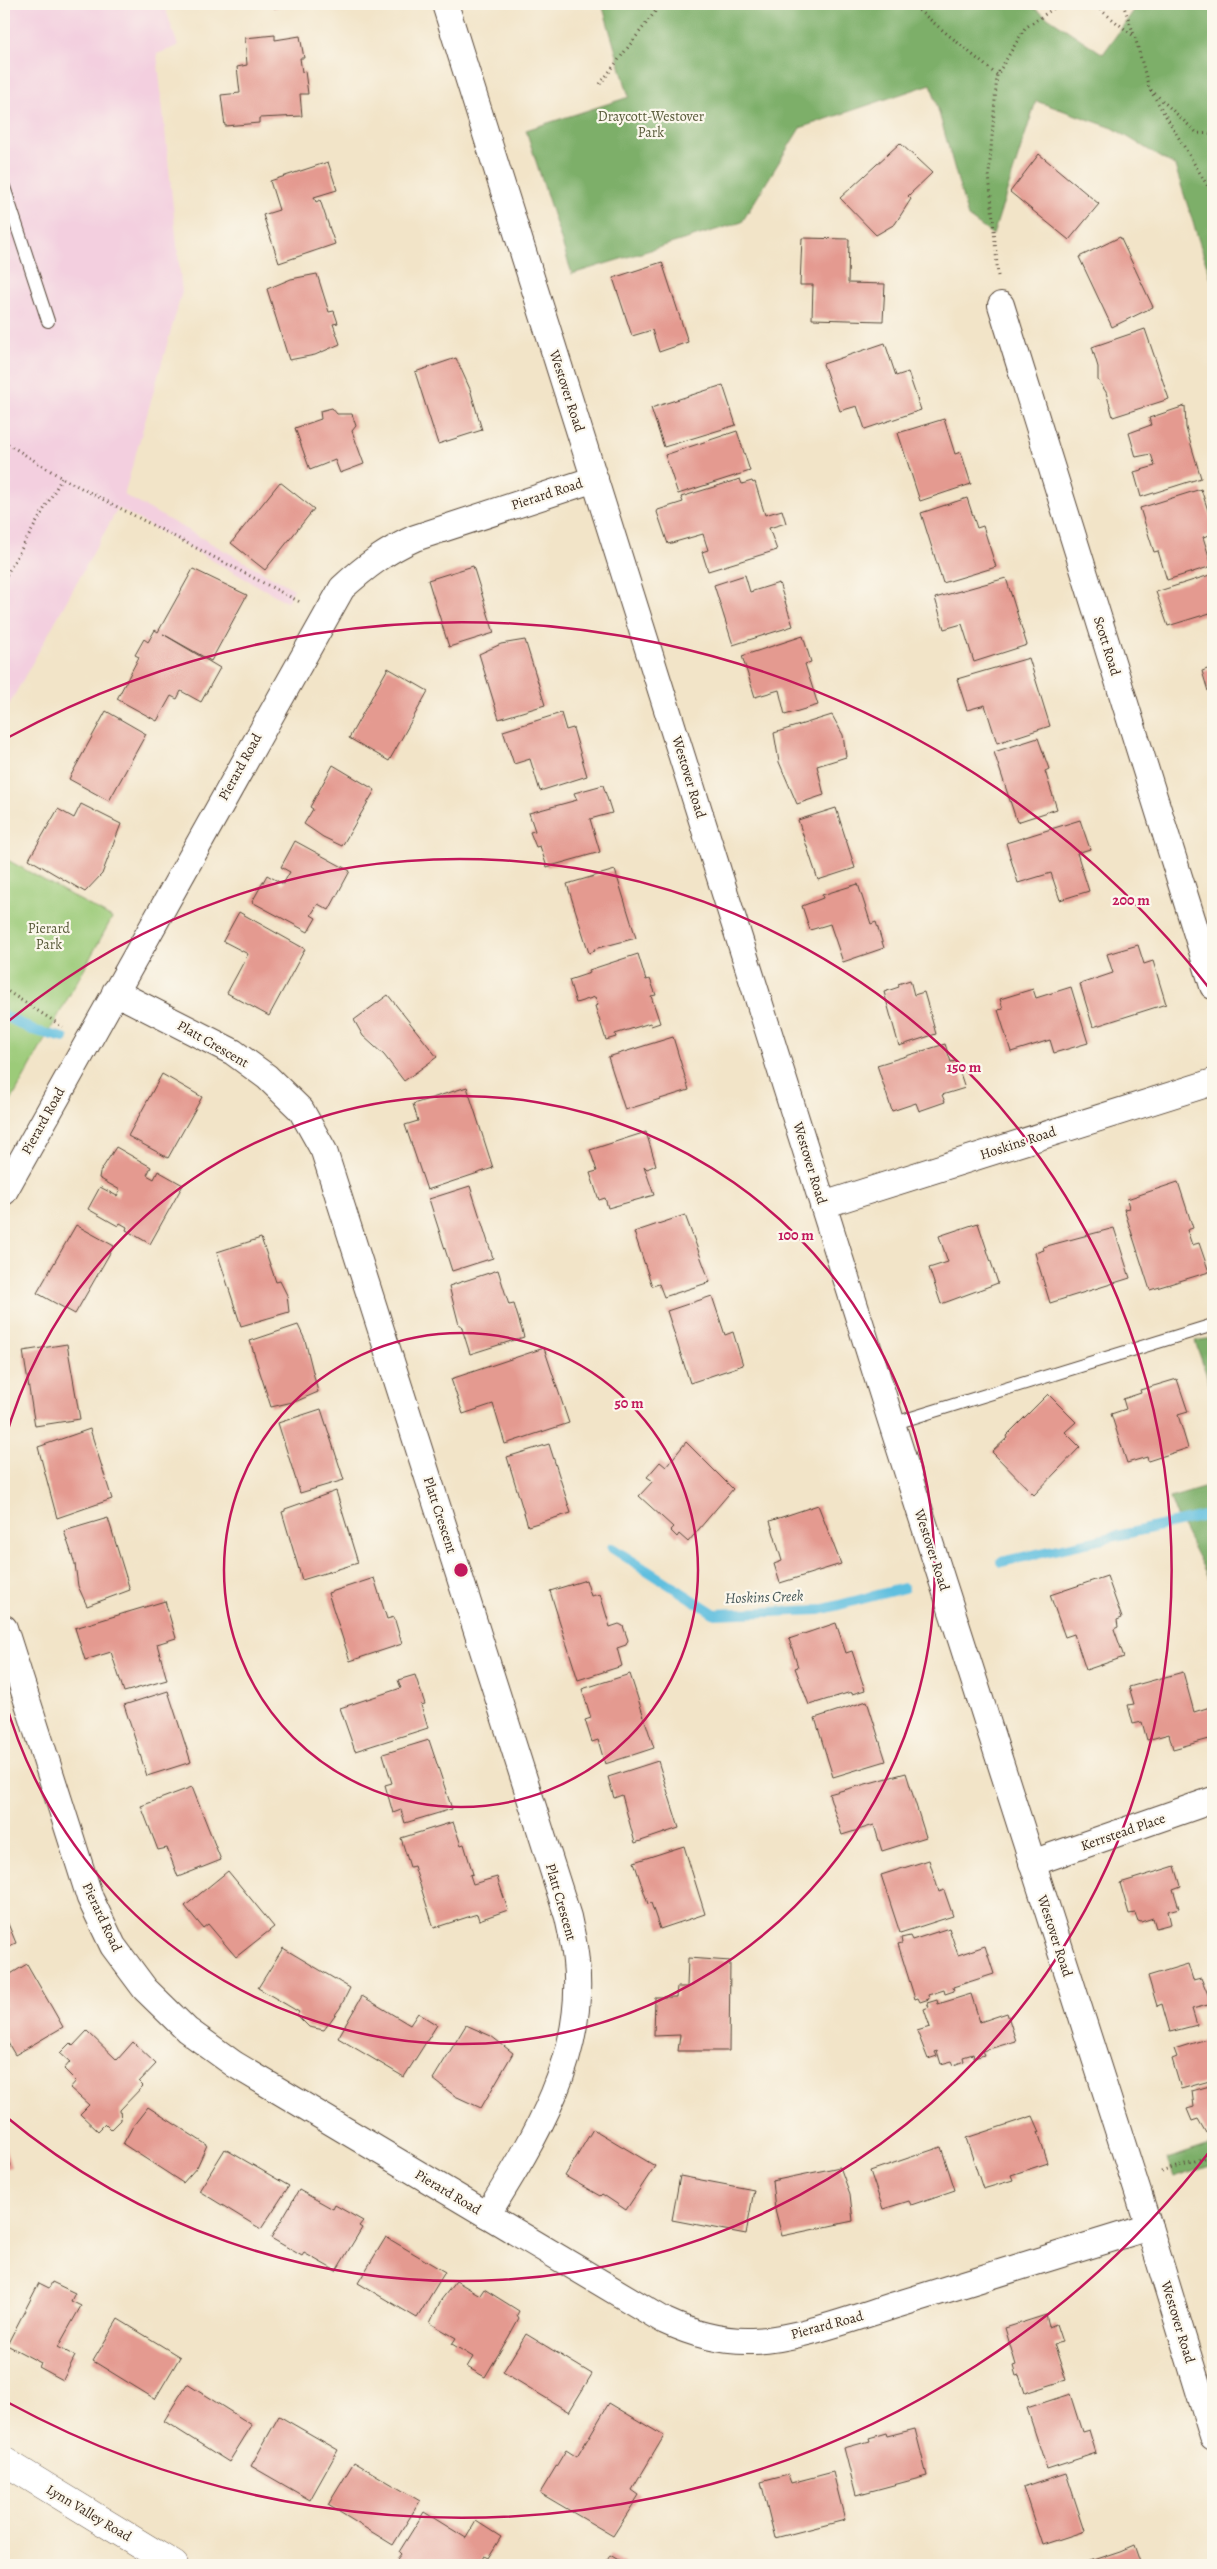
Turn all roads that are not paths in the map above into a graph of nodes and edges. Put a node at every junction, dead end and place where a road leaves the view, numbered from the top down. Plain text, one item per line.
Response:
1 (445, 4) edge
2 (4, 187) edge
3 (1001, 305) road end
4 (48, 321) dead end
5 (595, 479) junction
6 (1213, 986) edge
7 (115, 992) junction
8 (1213, 1082) edge
9 (4, 1192) edge
10 (823, 1205) junction
11 (1213, 1324) edge
12 (892, 1424) junction
13 (4, 1628) edge
14 (1213, 1800) edge
15 (1032, 1863) junction
16 (487, 2215) junction
17 (1149, 2227) junction
18 (1213, 2437) edge
19 (4, 2462) edge
20 (174, 2565) edge

1 - 5 street, Westover Road
2 - 4 lane
3 - 6 street, Scott Road
5 - 7 street, Pierard Road
5 - 10 street, Westover Road
7 - 9 street, Pierard Road
7 - 16 street, Platt Crescent
8 - 10 street, Hoskins Road
10 - 12 street, Westover Road
11 - 12 lane
12 - 15 street, Westover Road
13 - 16 street, Pierard Road
14 - 15 street, Kerrstead Place
15 - 17 street, Westover Road
16 - 17 street, Pierard Road
17 - 18 street, Westover Road
19 - 20 street, Lynn Valley Road

